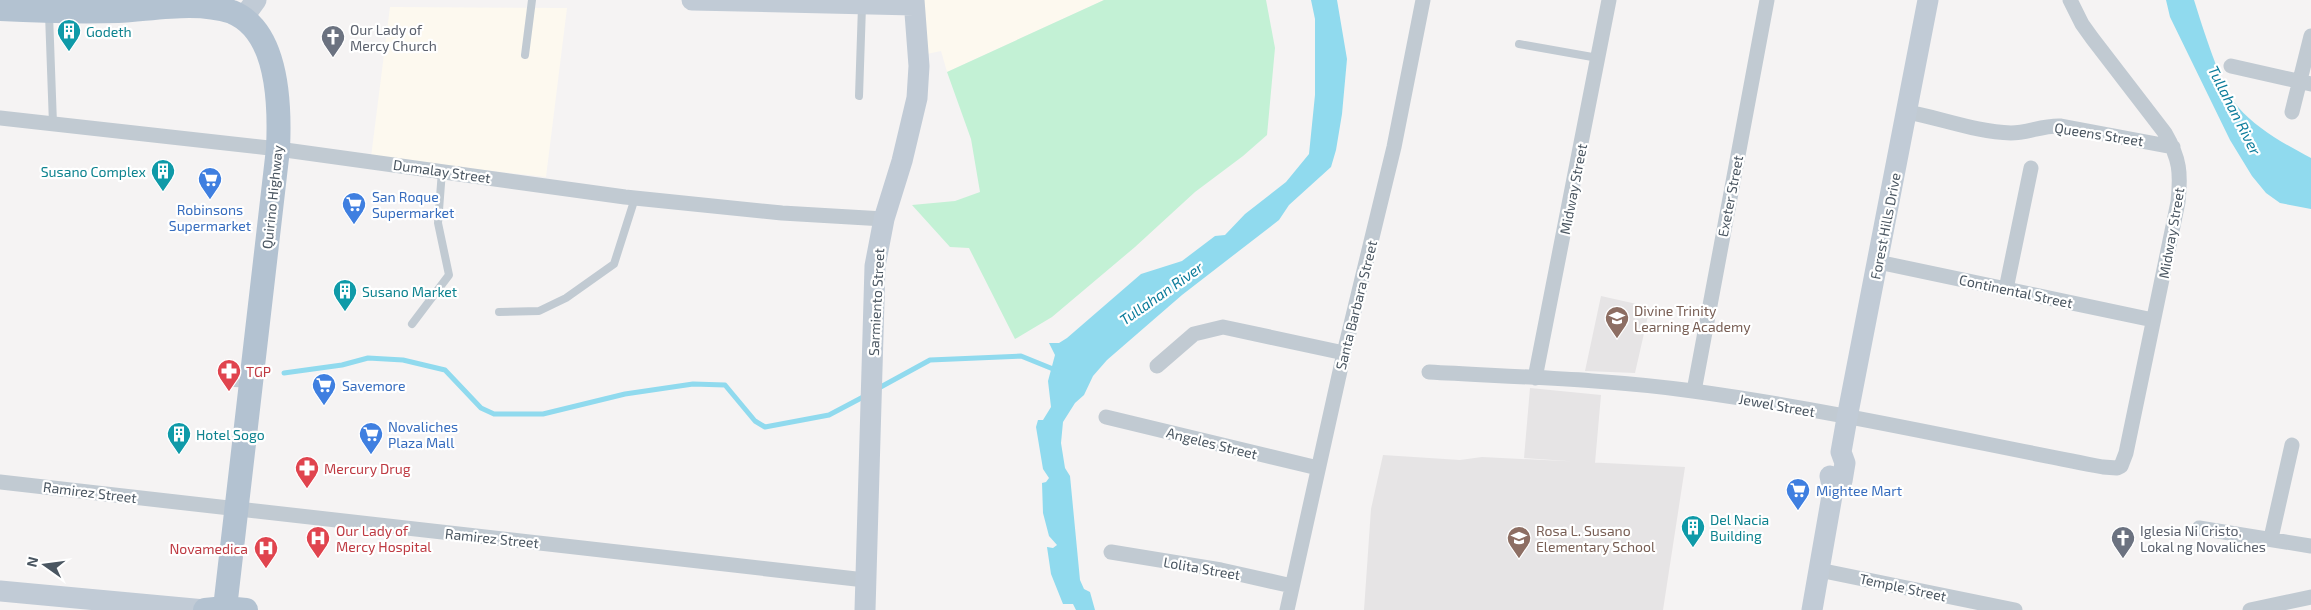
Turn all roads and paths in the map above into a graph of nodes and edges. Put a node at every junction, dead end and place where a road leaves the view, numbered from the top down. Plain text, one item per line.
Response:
1 (532, 0) edge
2 (692, 0) edge
3 (1423, 0) edge
4 (1609, 0) edge
5 (1767, 0) edge
6 (1928, 0) edge
7 (2070, 0) edge
8 (789, 1) edge
9 (914, 2) edge
10 (862, 4) junction
11 (118, 5) edge
12 (10, 6) edge
13 (249, 9) edge
14 (48, 12) junction
15 (2311, 36) edge
16 (1519, 44) dead end
17 (525, 55) dead end
18 (1598, 58) junction
19 (2231, 66) dead end
20 (2305, 83) edge
21 (859, 96) dead end
22 (1907, 112) junction
23 (2292, 112) dead end
24 (0, 118) edge
25 (53, 124) junction
26 (2174, 147) junction
27 (278, 149) junction
28 (2031, 168) dead end
29 (442, 171) junction
30 (635, 198) junction
31 (884, 219) junction
32 (1878, 262) junction
33 (2006, 289) junction
34 (499, 312) dead end
35 (2154, 320) junction
36 (412, 324) dead end
37 (1344, 353) junction
38 (1157, 366) dead end
39 (1429, 372) dead end
40 (1535, 378) junction
41 (1694, 391) junction
42 (1106, 417) dead end
43 (1847, 418) junction
44 (2292, 445) dead end
45 (2121, 466) joint
46 (1318, 468) junction
47 (0, 482) edge
48 (236, 510) junction
49 (2199, 528) dead end
50 (2271, 538) junction
51 (2311, 546) edge
52 (1112, 552) dead end
53 (1819, 570) junction
54 (865, 580) junction
55 (1292, 586) junction
56 (0, 591) edge
57 (2311, 597) edge
58 (2276, 608) edge
59 (220, 609) edge
60 (865, 610) edge
61 (1286, 610) edge
62 (1812, 610) edge
63 (2012, 610) edge
64 (2250, 610) edge

1 - 17 lane
2 - 8 street
3 - 37 street, Santa Barbara Street
4 - 18 street, Midway Street
5 - 41 street, Exeter Street
6 - 22 street, Forest Hills Drive
7 - 26 street, Midway Street
8 - 10 street
9 - 10 street
9 - 31 street, Sarmiento Street
10 - 21 lane
11 - 13 main road, Quirino Highway
11 - 14 main road, Quirino Highway
12 - 14 main road, Quirino Highway
13 - 27 main road, Quirino Highway
14 - 25 lane
15 - 20 street
16 - 18 lane
18 - 40 street, Midway Street
19 - 20 street
20 - 23 street
22 - 26 street, Queens Street
22 - 32 street, Forest Hills Drive
24 - 25 street, Dumalay Street
25 - 27 street, Dumalay Street
26 - 35 street, Midway Street
27 - 29 street, Dumalay Street
27 - 48 main road, Quirino Highway
28 - 33 street
29 - 30 street, Dumalay Street
29 - 36 lane
30 - 31 street, Dumalay Street
30 - 34 lane
31 - 54 street, Sarmiento Street
32 - 33 street, Continental Street
32 - 43 street, Forest Hills Drive
33 - 35 street, Continental Street
35 - 45 street, Midway Street
37 - 38 street
37 - 46 street, Santa Barbara Street
39 - 40 street, Jewel Street
40 - 41 street, Jewel Street
41 - 43 street, Jewel Street
42 - 46 street, Angeles Street
43 - 45 street, Jewel Street
43 - 53 street, Forest Hills Drive
44 - 50 street
46 - 55 street, Santa Barbara Street
47 - 48 street, Ramirez Street
48 - 54 street, Ramirez Street
48 - 59 main road, Quirino Highway
49 - 50 street
50 - 51 street
52 - 55 street, Lolita Street
53 - 62 street, Forest Hills Drive
53 - 63 street, Temple Street
54 - 60 street, Sarmiento Street
55 - 61 street, Santa Barbara Street
56 - 59 street
57 - 58 street
58 - 64 street

